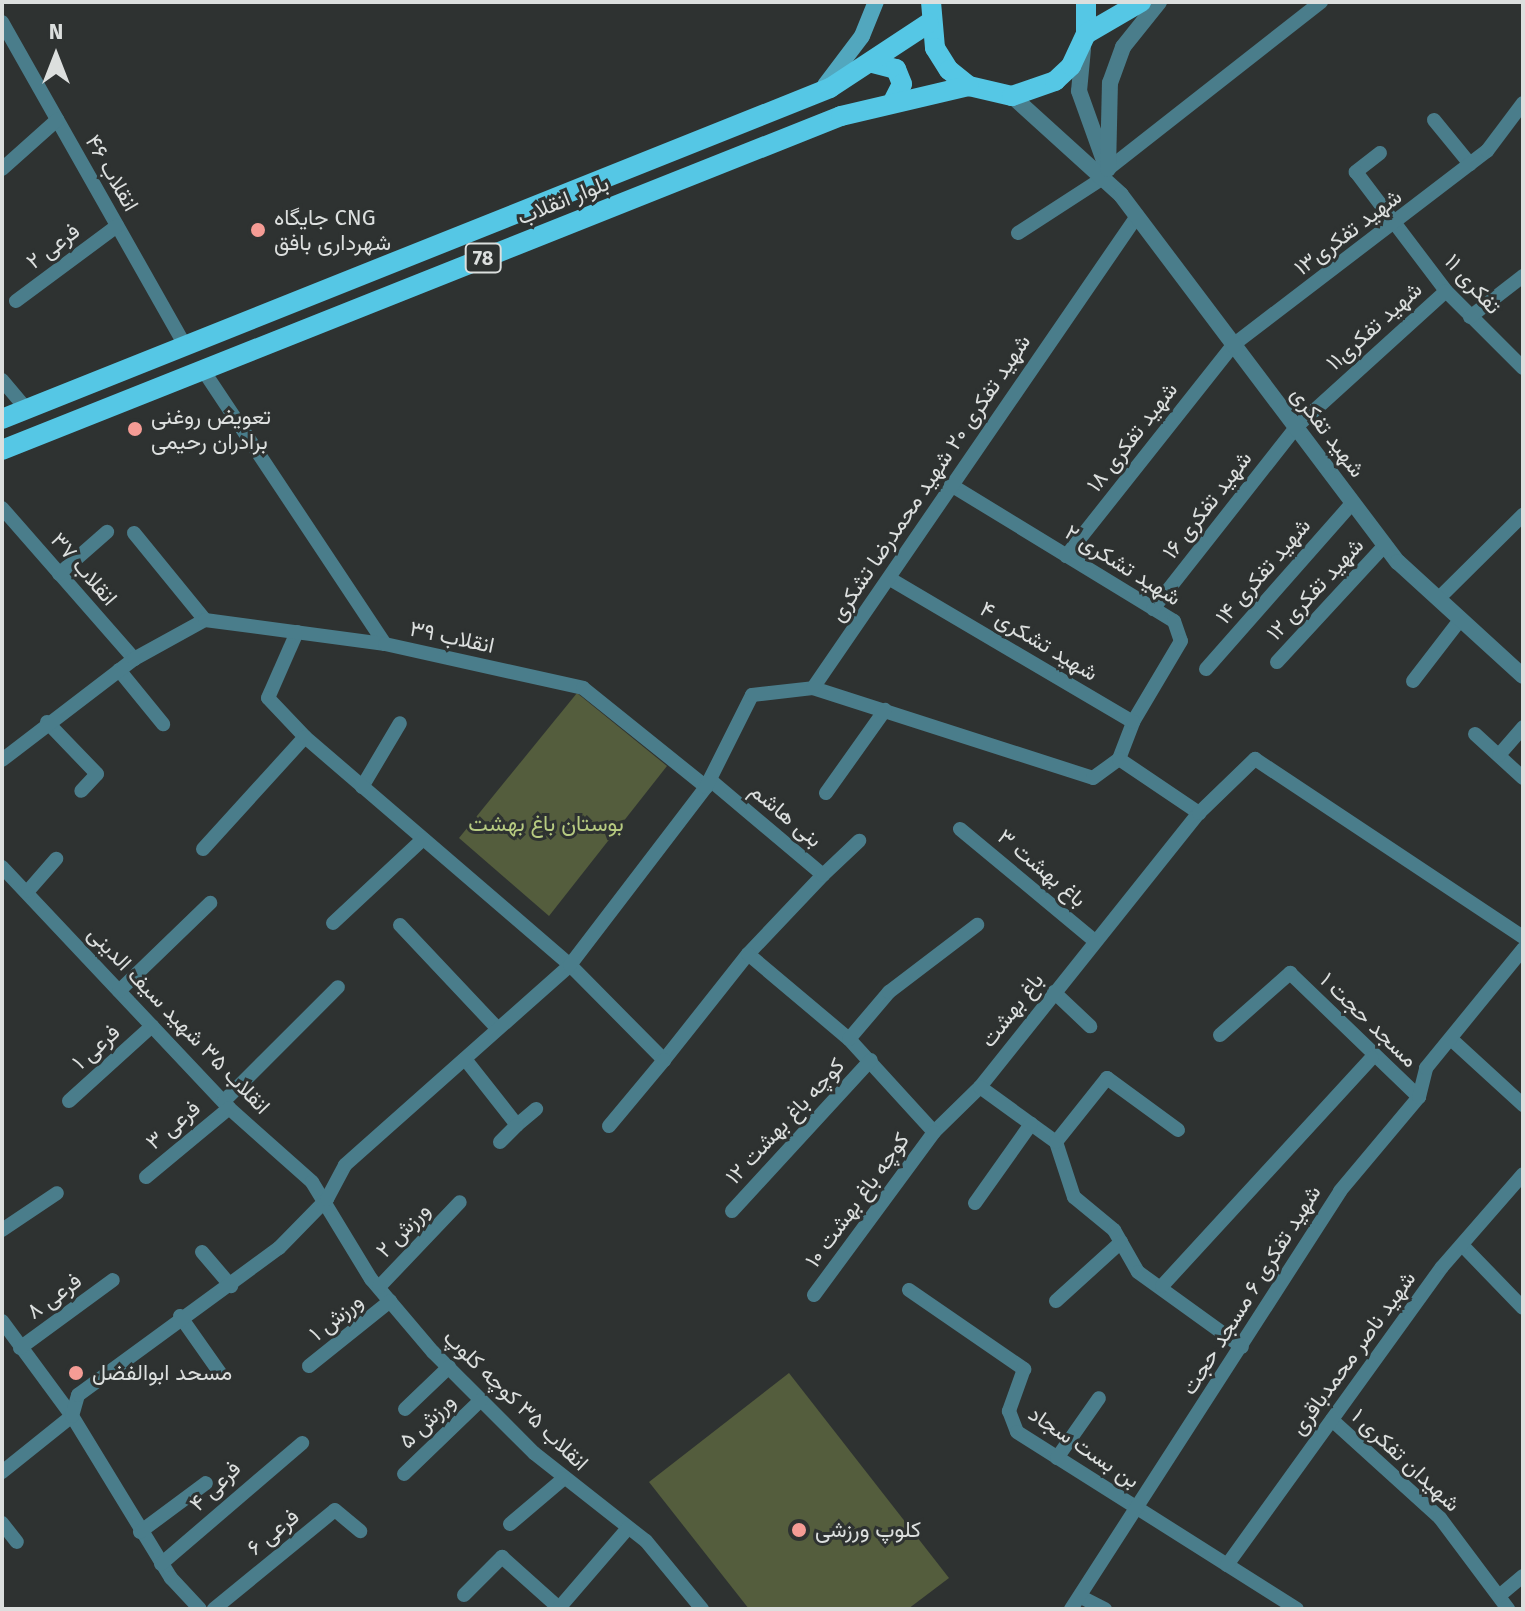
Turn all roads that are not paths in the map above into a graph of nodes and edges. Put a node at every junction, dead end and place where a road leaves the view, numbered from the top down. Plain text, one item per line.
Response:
1 (876, 2) edge
2 (1086, 2) edge
3 (1159, 2) edge
4 (1321, 2) edge
5 (1128, 5) edge
6 (928, 10) edge
7 (2, 22) edge
8 (1085, 40) junction
9 (873, 63) junction
10 (969, 86) junction
11 (817, 94) junction
12 (1012, 96) junction
13 (893, 102) junction
14 (1523, 103) edge
15 (57, 120) junction
16 (1434, 120) dead end
17 (1380, 153) dead end
18 (1470, 164) junction
19 (2, 169) edge
20 (1105, 173) junction
21 (1137, 216) junction
22 (1395, 225) junction
23 (117, 226) junction
24 (1018, 233) dead end
25 (1523, 276) edge
26 (1446, 291) junction
27 (16, 301) dead end
28 (1470, 317) junction
29 (185, 345) junction
30 (1233, 345) junction
31 (1523, 368) edge
32 (203, 370) junction
33 (2, 380) edge
34 (26, 409) junction
35 (2, 419) edge
36 (1296, 427) junction
37 (2, 450) edge
38 (951, 485) junction
39 (1353, 502) junction
40 (2, 508) edge
41 (1523, 515) edge
42 (107, 532) dead end
43 (134, 533) dead end
44 (1385, 545) junction
45 (1066, 556) junction
46 (59, 574) junction
47 (889, 578) junction
48 (1438, 599) junction
49 (1153, 609) junction
50 (205, 620) junction
51 (1460, 620) junction
52 (297, 632) junction
53 (385, 644) junction
54 (134, 659) junction
55 (1277, 662) dead end
56 (1206, 669) dead end
57 (119, 670) junction
58 (1523, 676) edge
59 (1413, 681) dead end
60 (813, 688) junction
61 (885, 710) junction
62 (47, 722) junction
63 (1133, 722) junction
64 (400, 723) dead end
65 (163, 724) dead end
66 (1523, 727) edge
67 (1475, 734) dead end
68 (305, 737) junction
69 (1499, 755) junction
70 (1119, 759) junction
71 (2, 760) edge
72 (1523, 778) edge
73 (708, 784) junction
74 (362, 787) junction
75 (81, 791) dead end
76 (826, 793) dead end
77 (1199, 813) junction
78 (960, 829) dead end
79 (423, 839) junction
80 (859, 841) dead end
81 (203, 849) dead end
82 (56, 859) dead end
83 (2, 867) edge
84 (823, 875) junction
85 (28, 891) junction
86 (210, 903) dead end
87 (333, 923) dead end
88 (400, 925) dead end
89 (977, 925) dead end
90 (1523, 937) edge
91 (1095, 941) junction
92 (1523, 949) edge
93 (748, 954) junction
94 (570, 965) junction
95 (338, 987) dead end
96 (119, 991) junction
97 (1054, 992) junction
98 (152, 1026) junction
99 (1090, 1026) dead end
100 (496, 1027) junction
101 (1220, 1035) dead end
102 (849, 1039) junction
103 (1451, 1039) junction
104 (1372, 1058) junction
105 (465, 1059) junction
106 (664, 1060) junction
107 (871, 1060) junction
108 (980, 1087) junction
109 (1419, 1097) junction
110 (69, 1101) dead end
111 (227, 1105) junction
112 (1523, 1105) edge
113 (536, 1109) dead end
114 (1031, 1124) junction
115 (517, 1125) junction
116 (609, 1126) dead end
117 (1178, 1130) dead end
118 (934, 1132) junction
119 (500, 1142) dead end
120 (1056, 1142) junction
121 (1523, 1174) edge
122 (146, 1177) dead end
123 (57, 1193) dead end
124 (327, 1199) junction
125 (460, 1202) dead end
126 (975, 1203) dead end
127 (732, 1211) dead end
128 (2, 1230) edge
129 (1121, 1242) junction
130 (1463, 1246) junction
131 (202, 1252) dead end
132 (113, 1280) dead end
133 (231, 1286) junction
134 (1162, 1286) junction
135 (379, 1287) junction
136 (909, 1290) dead end
137 (814, 1295) dead end
138 (390, 1301) junction
139 (1056, 1301) dead end
140 (1523, 1308) edge
141 (180, 1316) junction
142 (5, 1331) edge
143 (1242, 1347) junction
144 (20, 1348) junction
145 (309, 1366) dead end
146 (449, 1367) junction
147 (220, 1373) dead end
148 (1099, 1398) dead end
149 (481, 1400) junction
150 (405, 1409) dead end
151 (72, 1416) junction
152 (1332, 1420) junction
153 (302, 1443) dead end
154 (1057, 1458) junction
155 (2, 1472) edge
156 (404, 1474) dead end
157 (563, 1479) junction
158 (206, 1483) dead end
159 (1140, 1511) junction
160 (2, 1523) edge
161 (510, 1524) dead end
162 (628, 1528) junction
163 (360, 1531) dead end
164 (140, 1532) junction
165 (17, 1542) dead end
166 (161, 1564) junction
167 (1227, 1565) junction
168 (1523, 1576) edge
169 (464, 1595) dead end
170 (1081, 1597) junction
171 (1504, 1602) edge
172 (200, 1609) edge
173 (214, 1609) edge
174 (559, 1609) edge
175 (702, 1609) edge
176 (1071, 1609) edge
177 (1105, 1609) edge
178 (1297, 1609) edge

1 - 11 main road
2 - 8 main road
3 - 20 street
4 - 20 street
5 - 8 main road
6 - 9 main road, بلوار انقلاب / 78
6 - 10 main road, 78
7 - 15 street, انقلاب ۴۶
8 - 12 main road
8 - 20 street
9 - 11 main road, بلوار انقلاب / 78
9 - 13 main road
10 - 12 main road, 78
10 - 13 main road, بلوار انقلاب / 78
11 - 29 main road, بلوار انقلاب / 78
12 - 20 street, شهید تفکری
13 - 32 main road, بلوار انقلاب / 78
14 - 18 street, شهید تفکری۱۳
15 - 19 street
15 - 23 street, انقلاب ۴۶
16 - 18 street
17 - 22 street
18 - 22 street, شهید تفکری۱۳
20 - 21 street, شهید تفکری
20 - 24 street
21 - 30 street, شهید تفکری
21 - 38 street, شهید تفکری ۲۰ شهید محمدرضا تشکری
22 - 26 street, تفکری ۱۱
22 - 30 street, شهید تفکری۱۳
23 - 27 street, فرعی ۲
23 - 29 street, انقلاب ۴۶
25 - 28 street
26 - 28 street, تفکری ۱۱
26 - 36 street, شهید تفکری۱۱
28 - 31 street, تفکری ۱۱
29 - 34 main road, بلوار انقلاب / 78
30 - 36 street, شهید تفکری
30 - 45 street, شهید تفکری ۱۸
32 - 37 main road, بلوار انقلاب / 78
32 - 53 street, انقلاب ۳۹
33 - 34 street
34 - 35 main road, بلوار انقلاب / 78
36 - 39 street, شهید تفکری
36 - 49 street, شهید تفکری ۱۶
38 - 45 street, شهید تشکری ۲
38 - 47 street, شهید تفکری ۲۰ شهید محمدرضا تشکری
39 - 44 street, شهید تفکری
39 - 56 street, شهید تفکری ۱۴
40 - 46 street, انقلاب ۳۷
41 - 48 street
42 - 46 street
43 - 50 street
44 - 48 street, شهید تفکری
44 - 55 street, شهید تفکری ۱۲
45 - 49 street, شهید تشکری ۲
46 - 54 street, انقلاب ۳۷
47 - 60 street, شهید تفکری ۲۰ شهید محمدرضا تشکری
47 - 63 street, شهید تشکری ۴
48 - 51 street, شهید تفکری
49 - 63 street, شهید تشکری ۲
50 - 52 street
50 - 54 street
51 - 58 street, شهید تفکری
51 - 59 street
52 - 53 street
52 - 68 street
53 - 73 street, انقلاب ۳۹
54 - 57 street
57 - 62 street
57 - 65 street
60 - 61 street
60 - 73 street
61 - 70 street
61 - 76 street
62 - 71 street
62 - 75 street
63 - 70 street
64 - 74 street
66 - 69 street
67 - 69 street
68 - 74 street
68 - 81 street
69 - 72 street
70 - 77 street
73 - 84 street, بنی هاشم
73 - 94 street
74 - 79 street
77 - 90 street, باغ بهشت
77 - 91 street, باغ بهشت
78 - 91 street, باغ بهشت ۳
79 - 87 street
79 - 94 street
80 - 84 street
82 - 85 street
83 - 85 street, انقلاب ۳۵ شهید سیف الدینی
84 - 93 street, بنی هاشم
85 - 96 street, انقلاب ۳۵ شهید سیف الدینی
86 - 96 street
88 - 100 street
89 - 102 street
91 - 97 street, باغ بهشت
92 - 103 street, شهید تفکری ۶ مسجد حجت
93 - 102 street
93 - 106 street
94 - 100 street
94 - 106 street
95 - 111 street
96 - 98 street, انقلاب ۳۵ شهید سیف الدینی
97 - 99 street
97 - 108 street, باغ بهشت
98 - 110 street, فرعی ۱
98 - 111 street, انقلاب ۳۵ شهید سیف الدینی
100 - 105 street
101 - 104 street, مسجد حجت ۱
102 - 107 street
103 - 109 street, شهید تفکری ۶ مسجد حجت
103 - 112 street
104 - 109 street, مسجد حجت ۱
104 - 134 street
105 - 115 street
105 - 124 street
106 - 116 street
107 - 118 street
107 - 127 street, کوچه باغ بهشت ۱۲
108 - 114 street
108 - 118 street, باغ بهشت
109 - 143 street, شهید تفکری ۶ مسجد حجت
111 - 122 street, فرعی ۳
111 - 124 street, انقلاب ۳۵ شهید سیف الدینی
113 - 115 street
114 - 120 street
114 - 126 street
115 - 119 street
117 - 120 street
118 - 137 street, کوچه باغ بهشت ۱۰
120 - 129 street
121 - 130 street, شهید ناصر محمدباقری
123 - 128 street
124 - 133 street
124 - 135 street, انقلاب ۳۵ کوچه کلوپ
125 - 135 street, ورزش ۲
129 - 134 street
129 - 139 street
130 - 140 street
130 - 152 street, شهید ناصر محمدباقری
131 - 133 street
132 - 144 street, فرعی ۸
133 - 141 street
134 - 143 street
135 - 138 street, انقلاب ۳۵ کوچه کلوپ
136 - 154 street, بن بست سجاد
138 - 145 street, ورزش ۱
138 - 146 street, انقلاب ۳۵ کوچه کلوپ
141 - 147 street
141 - 151 street
142 - 144 street
143 - 159 street, شهید تفکری ۶ مسجد حجت
144 - 151 street
146 - 149 street, انقلاب ۳۵ کوچه کلوپ
146 - 150 street
148 - 154 street
149 - 156 street, ورزش ۵
149 - 157 street, انقلاب ۳۵ کوچه کلوپ
151 - 155 street
151 - 164 street
152 - 167 street, شهید ناصر محمدباقری
152 - 171 street, شهیدان تفکری ۱
153 - 166 street, فرعی ۴
154 - 159 street, بن بست سجاد
157 - 161 street
157 - 162 street, انقلاب ۳۵ کوچه کلوپ
158 - 164 street
159 - 167 street, بن بست سجاد
159 - 170 street, شهید تفکری ۶ مسجد حجت
160 - 165 street
162 - 174 street
162 - 175 street, انقلاب ۳۵ کوچه کلوپ
163 - 173 street, فرعی ۶
164 - 166 street
166 - 172 street
167 - 178 street, بن بست سجاد
168 - 171 street
169 - 174 street
170 - 176 street, شهید تفکری ۶ مسجد حجت
170 - 177 street

